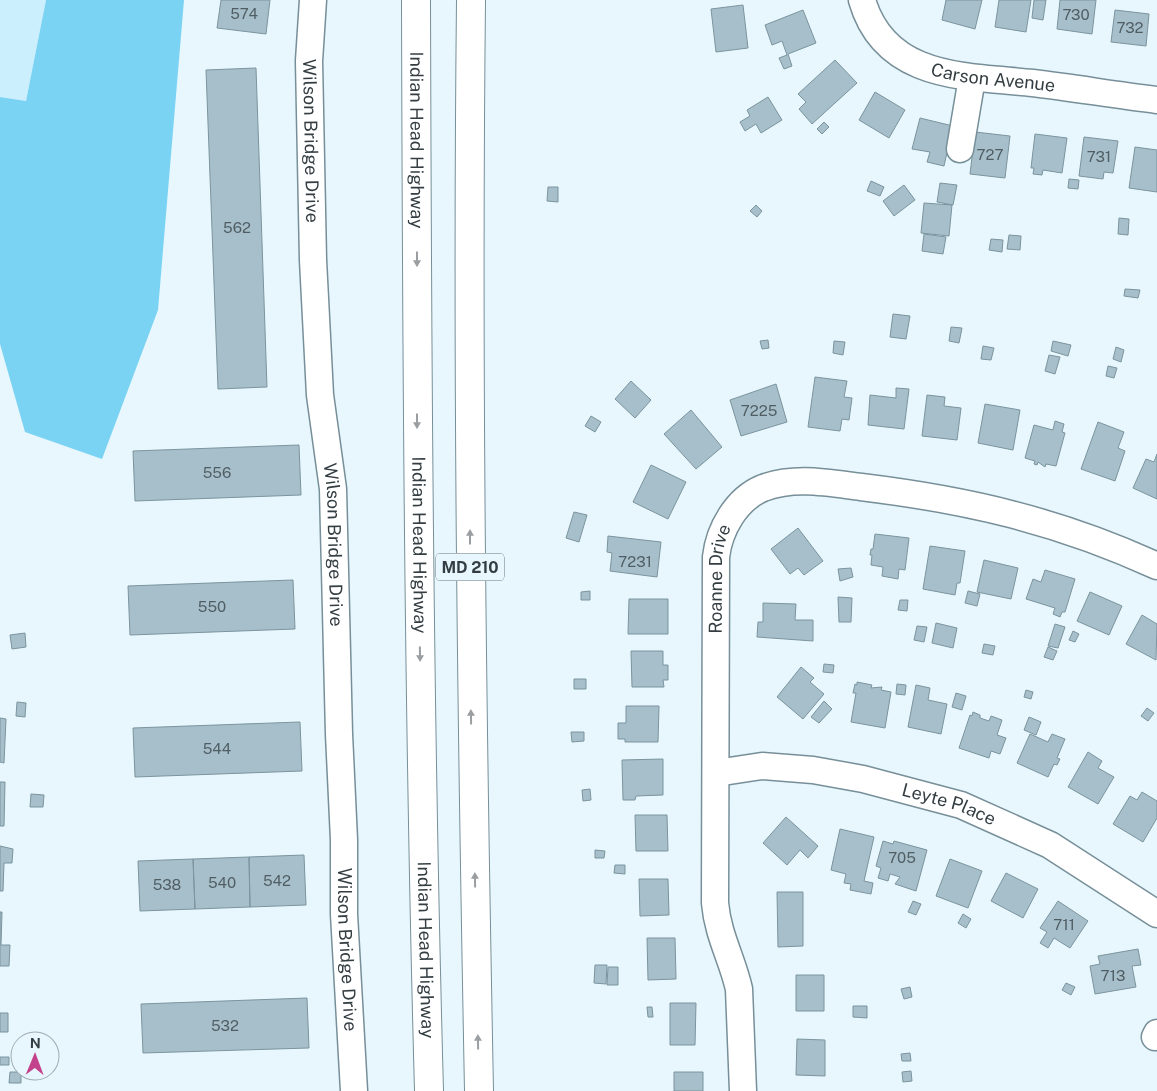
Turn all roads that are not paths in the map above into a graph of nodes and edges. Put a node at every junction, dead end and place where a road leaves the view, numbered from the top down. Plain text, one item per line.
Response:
1 (312, 0) edge
2 (416, 0) edge
3 (471, 0) edge
4 (862, 0) edge
5 (972, 78) junction
6 (1157, 100) edge
7 (960, 149) dead end
8 (1157, 566) edge
9 (716, 773) junction
10 (1157, 914) edge
11 (354, 1091) edge
12 (429, 1091) edge
13 (479, 1091) edge
14 (743, 1091) edge

1 - 11 street, Wilson Bridge Drive
2 -> 12 highway, Indian Head Highway / MD 210
13 -> 3 highway, MD 210
4 - 5 street, Carson Avenue
5 - 6 street, Carson Avenue
5 - 7 street
8 - 9 street, Roanne Drive
9 - 10 street, Leyte Place
9 - 14 street, Roanne Drive

